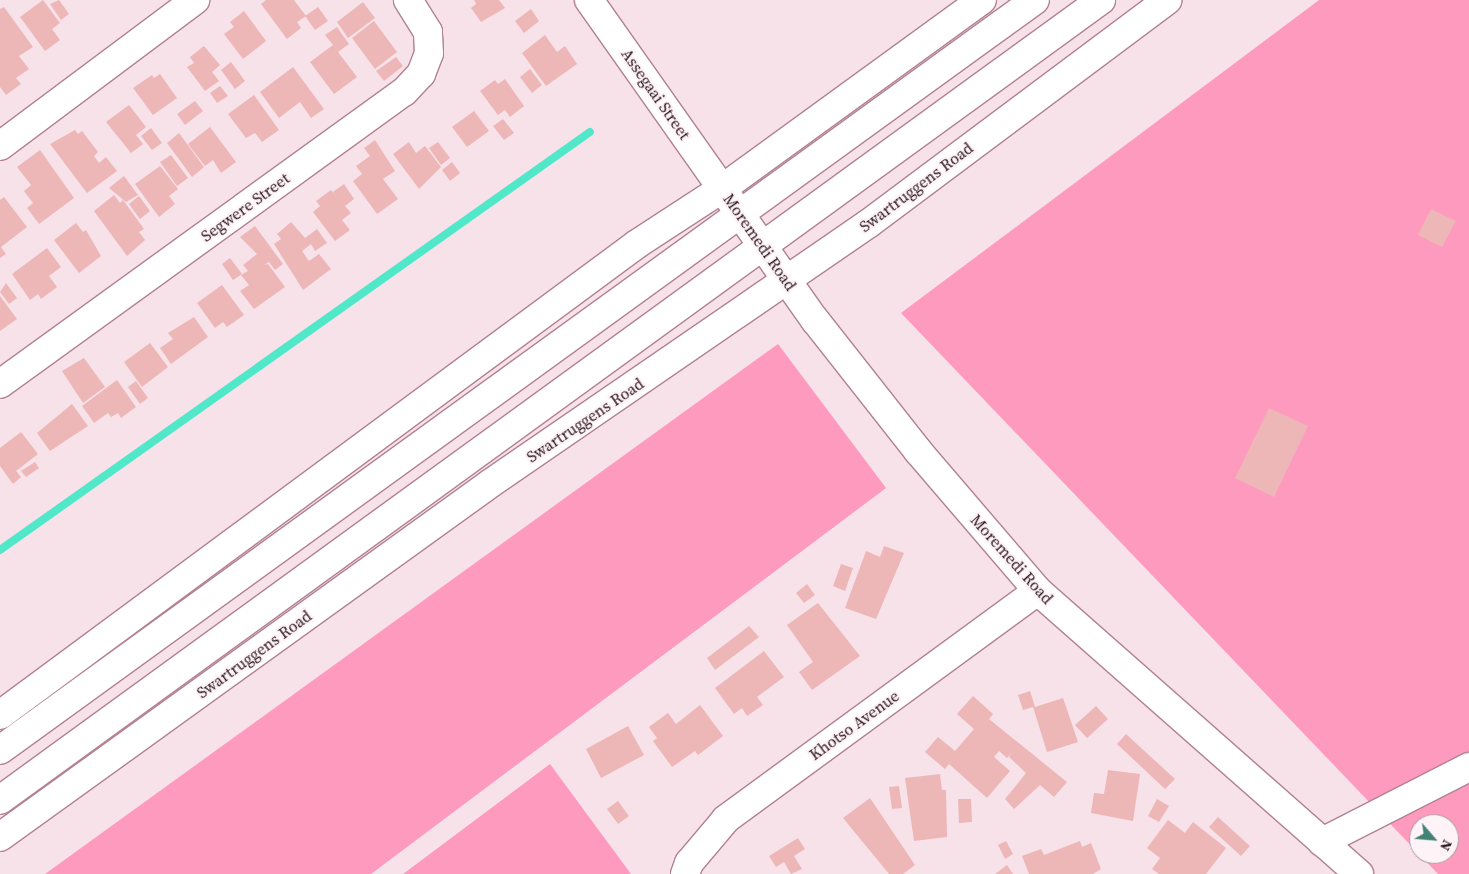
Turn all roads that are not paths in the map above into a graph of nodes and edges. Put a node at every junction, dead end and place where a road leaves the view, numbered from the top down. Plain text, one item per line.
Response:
1 (195, 0) edge
2 (408, 0) edge
3 (589, 0) edge
4 (982, 0) edge
5 (1035, 0) edge
6 (1101, 0) edge
7 (1167, 0) edge
8 (0, 146) edge
9 (723, 188) junction
10 (741, 214) junction
11 (763, 247) junction
12 (786, 282) junction
13 (0, 384) edge
14 (1038, 591) junction
15 (0, 715) edge
16 (0, 750) edge
17 (1469, 767) edge
18 (0, 800) edge
19 (0, 837) edge
20 (1322, 842) junction
21 (685, 874) edge
22 (1360, 874) edge

1 - 8 main road
2 - 13 main road, Segwere Street
3 - 9 main road, Assegaai Street
4 - 9 main road
5 - 10 main road
6 - 11 main road
7 - 12 main road, Swartruggens Road
9 - 10 main road, Moremedi Road
9 - 15 main road
10 - 11 main road, Moremedi Road
10 - 16 main road
11 - 12 main road, Moremedi Road
11 - 18 main road
12 - 14 main road, Moremedi Road
12 - 19 main road, Swartruggens Road
14 - 20 main road, Moremedi Road
14 - 21 main road, Khotso Avenue
17 - 20 main road
20 - 22 main road, Moremedi Road

